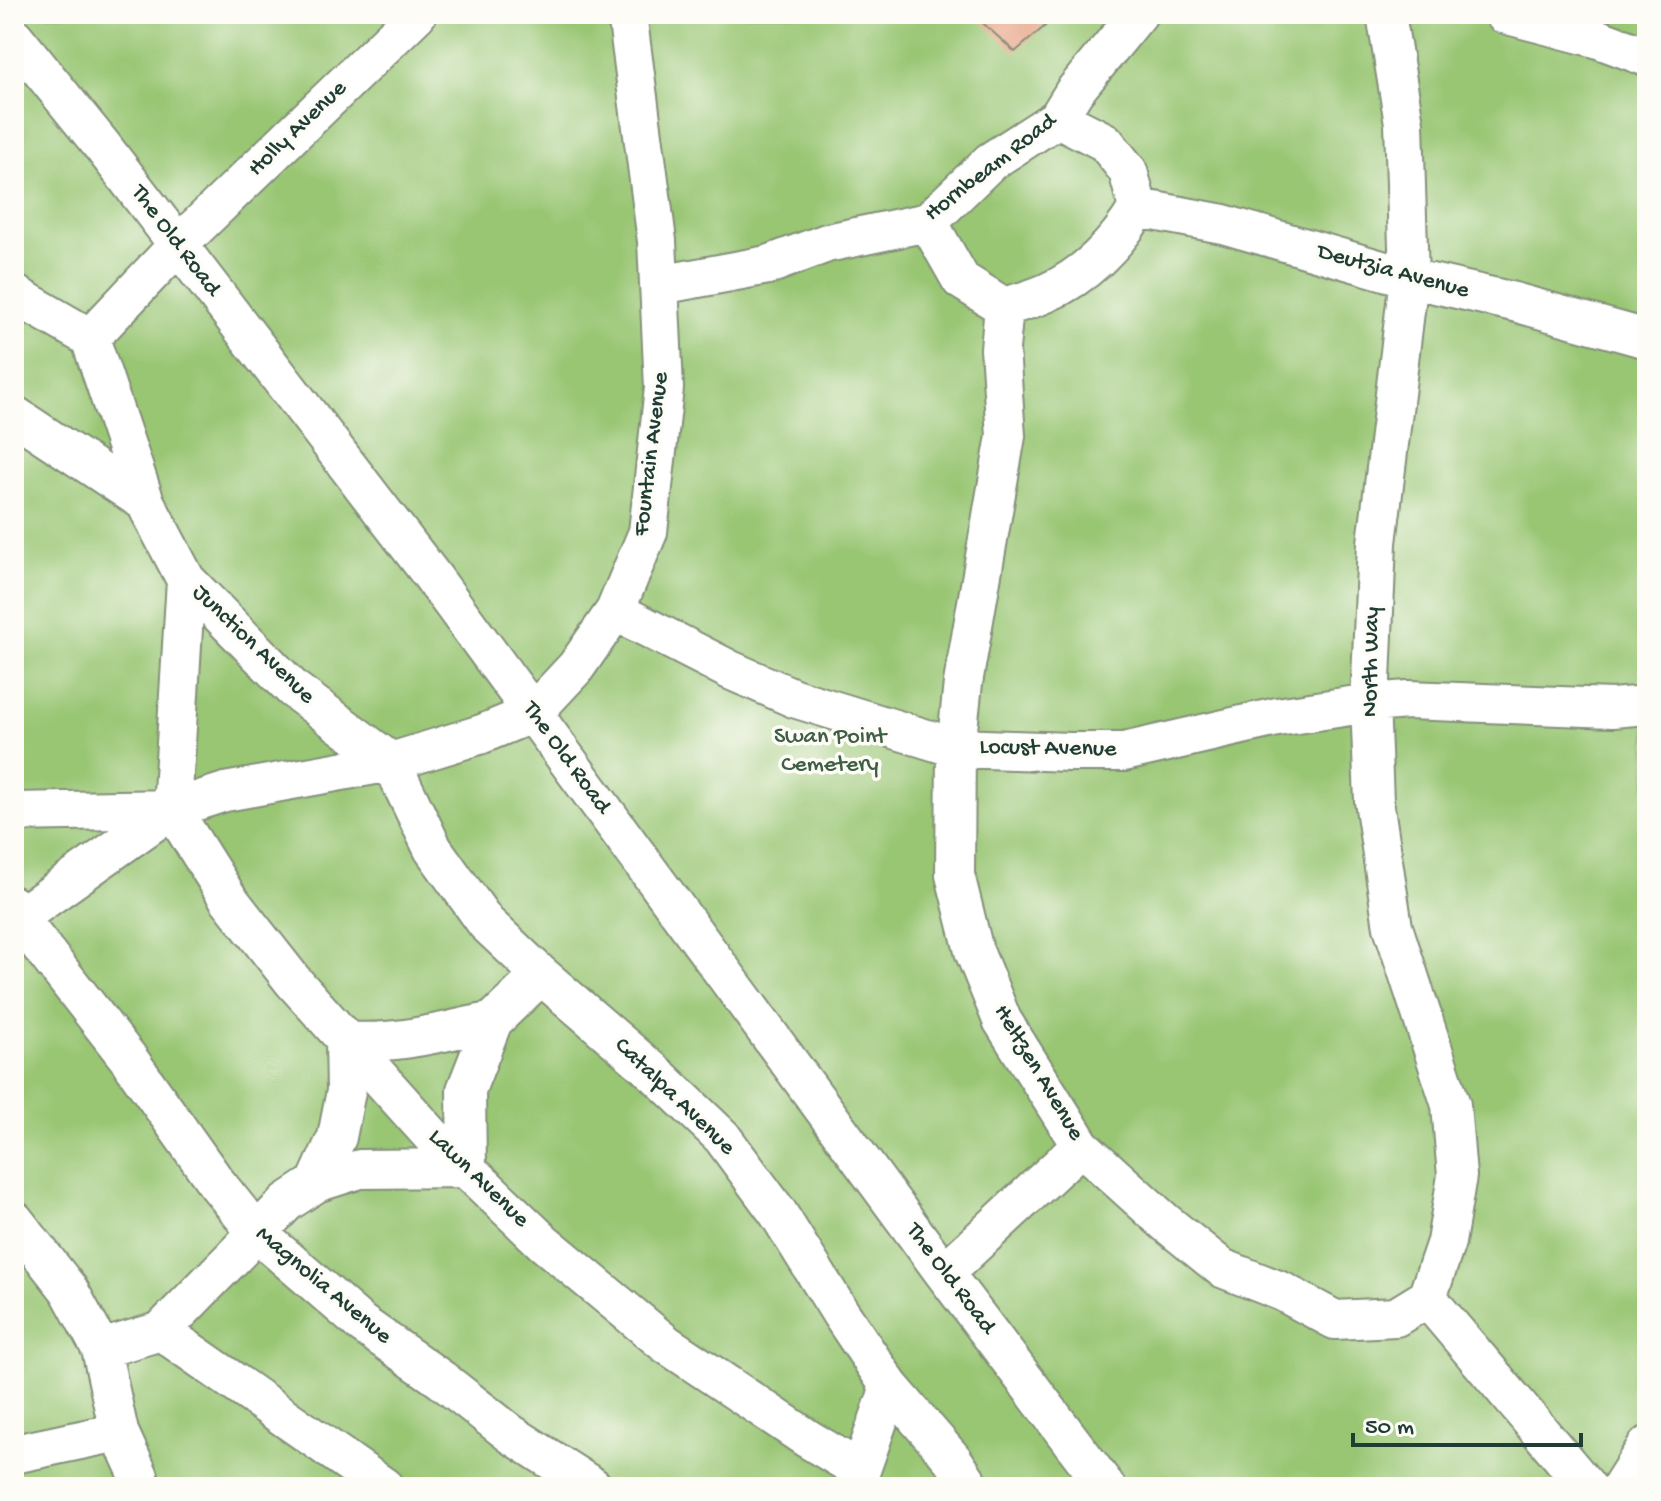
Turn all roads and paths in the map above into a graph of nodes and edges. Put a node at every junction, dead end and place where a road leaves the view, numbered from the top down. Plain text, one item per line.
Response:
1 (417, 14) edge
2 (627, 14) edge
3 (1138, 14) edge
4 (1386, 14) edge
5 (1504, 14) edge
6 (14, 37) edge
7 (1647, 57) edge
8 (1058, 118) junction
9 (1138, 208) junction
10 (928, 222) junction
11 (178, 245) junction
12 (1409, 278) junction
13 (660, 285) junction
14 (14, 294) edge
15 (1004, 307) junction
16 (90, 338) junction
17 (1647, 339) edge
18 (14, 415) edge
19 (145, 502) junction
20 (186, 580) junction
21 (615, 611) junction
22 (1370, 703) junction
23 (1647, 705) edge
24 (533, 713) junction
25 (956, 748) junction
26 (391, 762) junction
27 (172, 809) junction
28 (14, 812) edge
29 (15, 914) edge
30 (541, 975) junction
31 (493, 1021) junction
32 (345, 1041) junction
33 (1081, 1146) junction
34 (467, 1168) junction
35 (316, 1183) junction
36 (14, 1220) edge
37 (256, 1232) junction
38 (944, 1273) junction
39 (1427, 1298) junction
40 (161, 1331) junction
41 (101, 1349) junction
42 (890, 1387) junction
43 (119, 1432) junction
44 (1647, 1446) edge
45 (14, 1454) edge
46 (857, 1478) edge
47 (142, 1483) edge
48 (384, 1487) edge
49 (593, 1487) edge
50 (971, 1487) edge
51 (1106, 1487) edge
52 (1587, 1487) edge
53 (1621, 1487) edge

1 - 11 lane, Holly Avenue
2 - 13 lane, Fountain Avenue
3 - 8 lane, Hornbeam Road
4 - 12 lane, North Way
5 - 7 lane
6 - 11 lane, The Old Road
8 - 9 lane
8 - 10 lane, Hornbeam Road
9 - 12 lane, Deutzia Avenue
9 - 15 lane
10 - 13 lane, Hornbeam Road
10 - 15 lane
11 - 16 lane, Holly Avenue
11 - 24 lane, The Old Road
12 - 17 lane, Deutzia Avenue
12 - 22 lane, North Way
13 - 21 lane, Fountain Avenue
14 - 16 lane
15 - 25 lane, Heltzen Avenue
16 - 19 lane, Junction Avenue
18 - 19 lane, Junction Avenue
19 - 20 lane, Junction Avenue
20 - 26 lane, Junction Avenue
20 - 27 lane
21 - 24 lane, Fountain Avenue
21 - 25 lane, Locust Avenue
22 - 23 lane, Locust Avenue
22 - 25 lane, Locust Avenue
22 - 39 lane, North Way
24 - 26 lane, Fountain Avenue
24 - 38 lane, The Old Road
25 - 33 lane, Heltzen Avenue
26 - 27 lane, Fountain Avenue
26 - 30 lane, Catalpa Avenue
27 - 28 lane, Fountain Avenue
27 - 29 lane
27 - 32 lane, Lawn Avenue
29 - 37 lane, Magnolia Avenue
30 - 31 lane
30 - 42 lane, Catalpa Avenue
31 - 32 lane
31 - 34 lane
32 - 34 lane, Lawn Avenue
32 - 35 lane
33 - 38 lane
33 - 39 lane, Heltzen Avenue
34 - 35 lane
34 - 46 lane, Lawn Avenue
35 - 37 lane
36 - 41 lane
37 - 40 lane
37 - 49 lane, Magnolia Avenue
38 - 51 lane, The Old Road
39 - 52 lane
40 - 41 lane
40 - 48 lane
41 - 43 lane
42 - 46 lane
42 - 50 lane, Catalpa Avenue
43 - 45 lane
43 - 47 lane
44 - 53 lane

